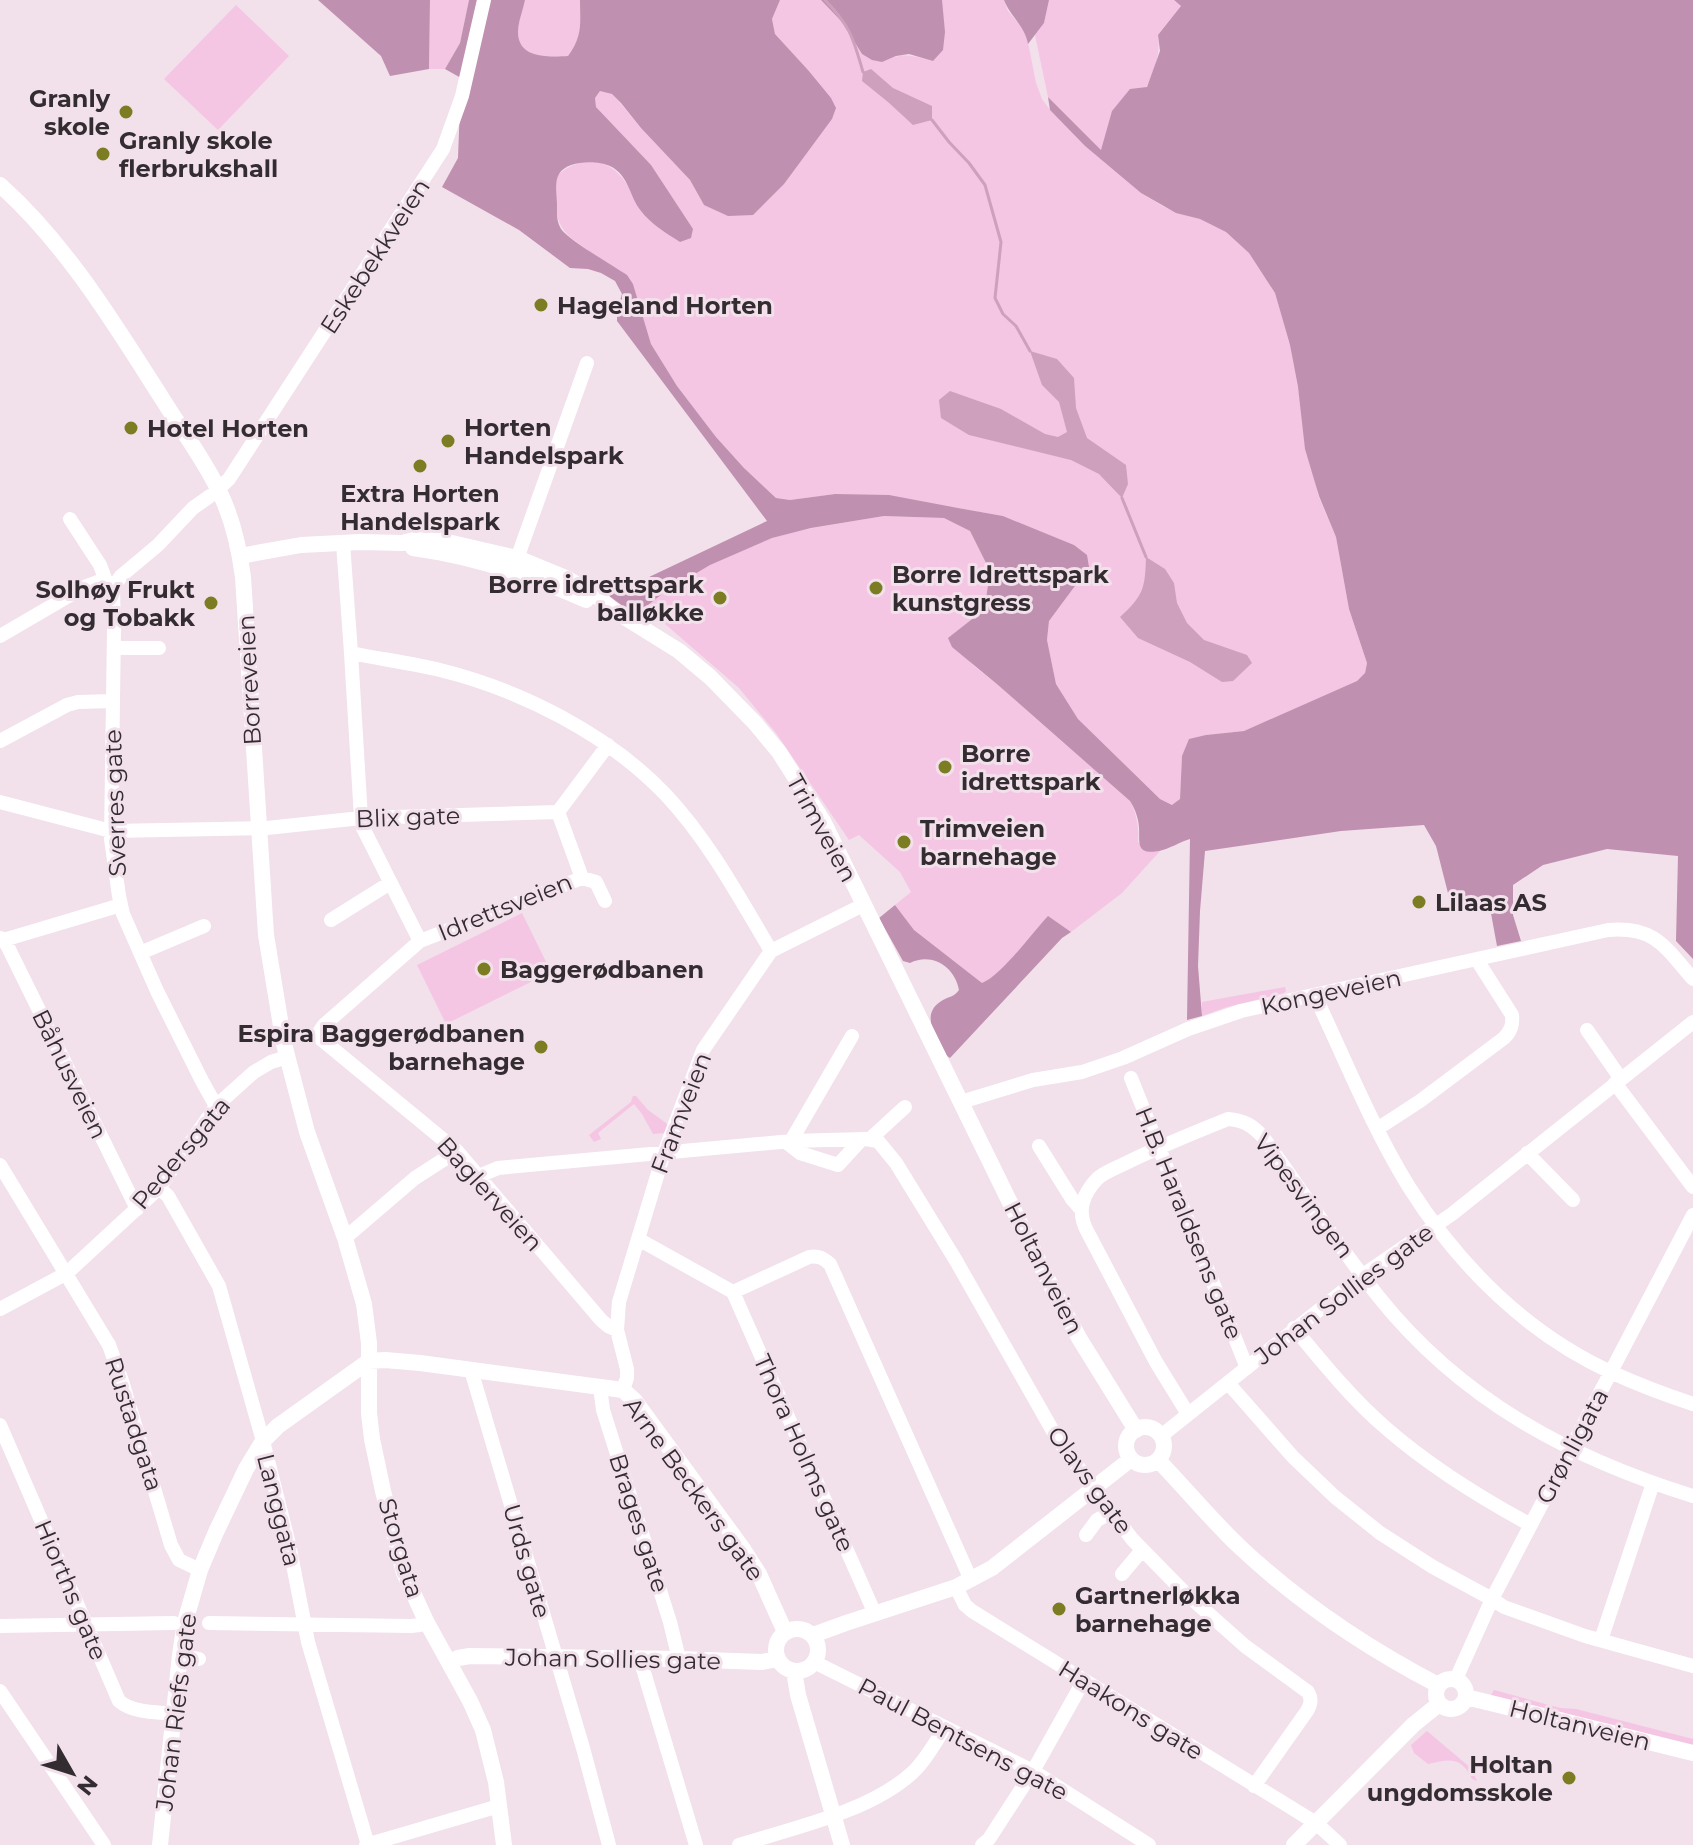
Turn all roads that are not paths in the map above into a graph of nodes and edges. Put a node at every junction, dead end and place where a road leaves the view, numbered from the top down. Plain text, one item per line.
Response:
1 (484, 0) edge
2 (0, 185) edge
3 (587, 363) dead end
4 (214, 493) junction
5 (70, 519) dead end
6 (343, 543) junction
7 (240, 556) junction
8 (515, 565) junction
9 (111, 582) junction
10 (0, 636) edge
11 (114, 648) junction
12 (159, 648) dead end
13 (351, 653) junction
14 (112, 701) junction
15 (0, 741) edge
16 (608, 745) junction
17 (0, 802) edge
18 (558, 812) junction
19 (361, 818) junction
20 (258, 827) junction
21 (111, 831) junction
22 (582, 878) junction
23 (390, 883) junction
24 (605, 901) dead end
25 (121, 905) junction
26 (863, 905) junction
27 (331, 920) dead end
28 (204, 926) dead end
29 (1, 939) edge
30 (420, 941) junction
31 (771, 951) junction
32 (140, 953) junction
33 (1477, 960) junction
34 (1693, 979) edge
35 (1315, 996) junction
36 (1693, 1022) edge
37 (1587, 1030) dead end
38 (318, 1034) joint
39 (852, 1036) dead end
40 (287, 1057) junction
41 (1131, 1078) dead end
42 (1618, 1081) junction
43 (961, 1102) junction
44 (216, 1106) junction
45 (905, 1107) dead end
46 (1377, 1129) junction
47 (866, 1139) junction
48 (788, 1142) junction
49 (1039, 1146) dead end
50 (1160, 1146) junction
51 (457, 1151) junction
52 (664, 1153) junction
53 (1527, 1153) junction
54 (0, 1165) edge
55 (479, 1176) junction
56 (1693, 1187) edge
57 (159, 1188) junction
58 (1573, 1200) dead end
59 (1080, 1208) junction
60 (137, 1209) junction
61 (1693, 1215) edge
62 (1435, 1224) junction
63 (345, 1238) junction
64 (638, 1239) junction
65 (67, 1273) junction
66 (1363, 1275) junction
67 (733, 1292) junction
68 (0, 1309) edge
69 (1294, 1328) junction
70 (617, 1330) junction
71 (369, 1361) junction
72 (1247, 1368) junction
73 (471, 1370) junction
74 (1611, 1372) junction
75 (1228, 1383) junction
76 (600, 1387) junction
77 (623, 1390) junction
78 (1693, 1404) edge
79 (1188, 1414) junction
80 (0, 1425) edge
81 (1136, 1430) junction
82 (1161, 1436) junction
83 (263, 1441) junction
84 (1570, 1449) junction
85 (1131, 1459) junction
86 (1158, 1460) junction
87 (1653, 1483) junction
88 (1094, 1488) junction
89 (1693, 1496) edge
90 (1112, 1512) junction
91 (1531, 1525) junction
92 (1086, 1535) dead end
93 (1142, 1550) junction
94 (200, 1570) junction
95 (1122, 1574) dead end
96 (963, 1584) junction
97 (1492, 1599) junction
98 (875, 1614) junction
99 (426, 1621) junction
100 (174, 1623) dead end
101 (209, 1623) dead end
102 (86, 1624) junction
103 (305, 1625) junction
104 (0, 1626) edge
105 (785, 1632) junction
106 (813, 1635) junction
107 (1601, 1640) junction
108 (180, 1655) junction
109 (556, 1657) junction
110 (199, 1659) dead end
111 (640, 1659) junction
112 (679, 1659) junction
113 (777, 1659) junction
114 (449, 1662) junction
115 (814, 1662) junction
116 (1693, 1666) edge
117 (794, 1671) junction
118 (1456, 1679) junction
119 (1084, 1680) junction
120 (1438, 1685) junction
121 (0, 1691) edge
122 (1466, 1697) junction
123 (1439, 1704) junction
124 (174, 1714) junction
125 (945, 1727) junction
126 (1693, 1753) edge
127 (1033, 1771) junction
128 (1254, 1786) junction
129 (499, 1806) junction
130 (833, 1816) junction
131 (1316, 1823) junction
132 (989, 1843) edge
133 (104, 1845) edge
134 (160, 1845) edge
135 (367, 1845) edge
136 (504, 1845) edge
137 (609, 1845) edge
138 (696, 1845) edge
139 (739, 1845) edge
140 (842, 1845) edge
141 (1149, 1845) edge
142 (1294, 1845) edge
143 (1340, 1845) edge

1 - 4 street, Eskebekkveien
2 - 4 main road, Borreveien
3 - 8 street
4 - 7 main road, Borreveien
4 - 9 street, Eskebekkveien
5 - 9 street
6 - 7 main road, Trimveien
6 - 8 main road, Trimveien
6 - 13 street, Idrettsveien
7 - 20 main road, Borreveien
8 - 26 main road, Trimveien
9 - 10 street
9 - 11 street, Sverres gate
11 - 12 street
11 - 14 street, Sverres gate
13 - 16 street
13 - 19 street, Idrettsveien
14 - 15 street
14 - 21 street, Sverres gate
16 - 18 street
16 - 31 street
17 - 21 street, Blix gate
18 - 19 street, Blix gate
18 - 22 street, Idrettsveien
19 - 20 street, Blix gate
19 - 23 street, Idrettsveien
20 - 21 street, Blix gate
20 - 40 main road, Borreveien
21 - 25 street, Sverres gate
22 - 24 street
22 - 30 street, Idrettsveien
23 - 27 street
23 - 30 street, Idrettsveien
25 - 29 street
25 - 32 street, Sverres gate
26 - 31 street, Framveien
26 - 43 main road, Trimveien
28 - 32 street
29 - 60 street, Båhusveien
30 - 38 street, Idrettsveien
31 - 52 street, Framveien
32 - 44 street, Sverres gate
33 - 34 street, Kongeveien
33 - 35 street, Kongeveien
33 - 46 street
35 - 43 street, Kongeveien
35 - 46 street
36 - 42 street, Johan Sollies gate
37 - 42 street
38 - 51 street, Baglerveien
39 - 48 street
40 - 44 street, Pedersgata
40 - 63 main road, Borreveien
41 - 50 street, H.B. Haraldsens gate
42 - 53 street, Johan Sollies gate
42 - 56 street
43 - 81 main road, Holtanveien
44 - 57 street, Pedersgata
45 - 47 street
46 - 62 street
47 - 48 street
47 - 48 street
47 - 88 street, Olavs gate
48 - 52 street
49 - 59 street
50 - 59 street, Vipesvingen
50 - 66 street, Vipesvingen
50 - 72 street, H.B. Haraldsens gate
51 - 55 street, Baglerveien
51 - 63 street
52 - 55 street
52 - 64 street, Framveien
53 - 58 street
53 - 62 street, Johan Sollies gate
54 - 65 street, Rustadgata
55 - 70 street, Baglerveien
57 - 60 street, Pedersgata
57 - 83 street, Langgata
59 - 79 street
60 - 65 street, Pedersgata
61 - 74 street, Grønligata
62 - 66 street, Johan Sollies gate
62 - 74 street
63 - 71 main road, Storgata
64 - 67 street
64 - 70 street, Framveien
65 - 68 street, Pedersgata
65 - 94 street, Rustadgata
66 - 69 street, Johan Sollies gate
66 - 84 street, Vipesvingen
67 - 96 street, Haakons gate
67 - 98 street, Thora Holms gate
69 - 72 street, Johan Sollies gate
69 - 91 street
70 - 77 street, Framveien
71 - 73 main road
71 - 83 main road, Johan Riefs gate
71 - 99 main road, Storgata
72 - 75 street, Johan Sollies gate
73 - 76 main road
73 - 109 street, Urds gate
74 - 78 street
74 - 84 street, Grønligata
75 - 79 street, Johan Sollies gate
75 - 97 street
76 - 77 main road
76 - 112 street, Brages gate
77 - 105 main road, Arne Beckers gate
79 - 82 street, Johan Sollies gate
80 - 102 street, Hiorths gate
81 - 82 main road
81 - 85 main road
82 - 86 main road
83 - 94 main road, Johan Riefs gate
83 - 103 street, Langgata
84 - 87 street, Vipesvingen
84 - 91 street, Grønligata
85 - 86 main road
85 - 88 main road
86 - 120 main road
87 - 89 street, Vipesvingen
87 - 107 street
88 - 90 street, Olavs gate
88 - 96 main road
90 - 92 street
90 - 93 street, Olavs gate
91 - 97 street, Grønligata
93 - 95 street
93 - 128 street, Olavs gate
94 - 108 main road, Johan Riefs gate
96 - 98 main road
96 - 119 street, Haakons gate
97 - 107 street
97 - 118 street, Grønligata
98 - 106 main road
99 - 103 street
99 - 114 main road, Storgata
100 - 102 street
101 - 103 street
102 - 104 street
102 - 124 street, Hiorths gate
103 - 135 street, Langgata
105 - 106 main road
105 - 113 main road
106 - 115 main road
107 - 116 street
108 - 110 street
108 - 124 main road, Johan Riefs gate
109 - 111 main road, Johan Sollies gate
109 - 114 main road, Johan Sollies gate
109 - 137 street, Urds gate
111 - 112 main road, Johan Sollies gate
111 - 138 street
112 - 113 main road, Johan Sollies gate
113 - 117 main road
114 - 129 main road, Storgata
115 - 117 main road
115 - 125 street, Paul Bentsens gate
117 - 130 main road
118 - 120 main road
118 - 122 main road
119 - 127 street
119 - 128 street, Haakons gate
120 - 123 main road
121 - 133 street
122 - 123 main road, Holtanveien
122 - 126 main road, Holtanveien
123 - 131 main road
124 - 134 main road, Johan Riefs gate
125 - 127 street, Paul Bentsens gate
125 - 130 street
127 - 132 street
127 - 141 street, Paul Bentsens gate
128 - 131 street, Haakons gate
129 - 135 street
129 - 136 main road, Storgata
130 - 139 street
130 - 140 main road
131 - 142 main road
131 - 143 street

